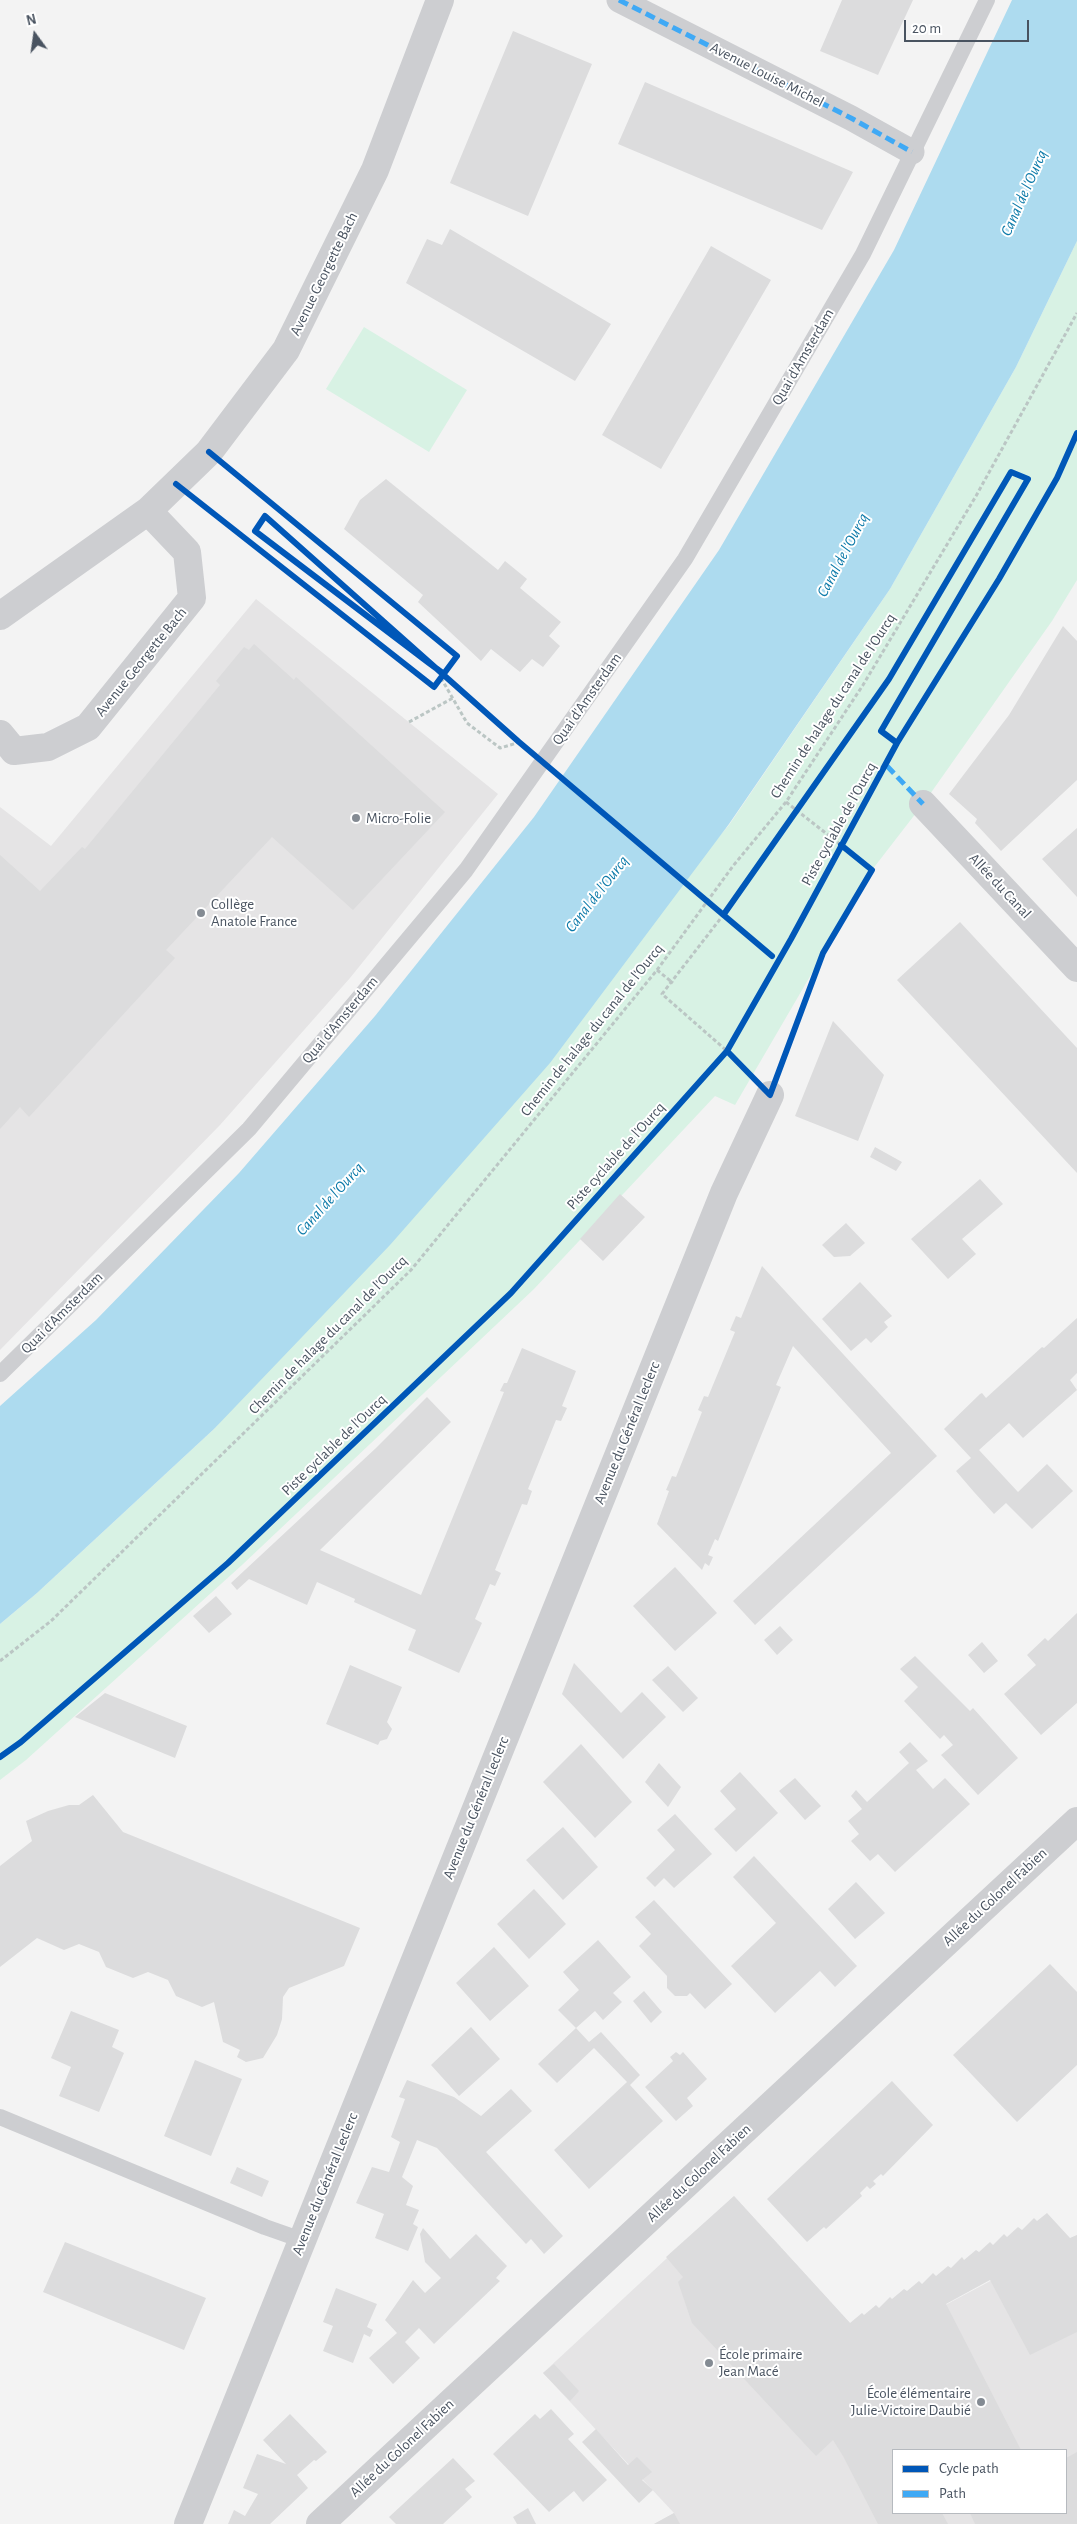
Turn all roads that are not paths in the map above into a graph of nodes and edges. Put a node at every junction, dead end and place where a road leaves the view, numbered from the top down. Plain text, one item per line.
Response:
1 (440, 0) edge
2 (619, 0) edge
3 (987, 0) edge
4 (912, 152) junction
5 (148, 511) junction
6 (0, 616) edge
7 (0, 734) edge
8 (923, 804) dead end
9 (1077, 968) edge
10 (770, 1095) road end
11 (0, 1374) edge
12 (1077, 1821) edge
13 (0, 2117) edge
14 (302, 2240) junction
15 (188, 2524) edge
16 (320, 2524) edge

1 - 5 street, Avenue Georgette Bach
2 - 4 street, Avenue Louise Michel
3 - 4 lane, Quai d'Amsterdam
4 - 11 lane, Quai d'Amsterdam
5 - 6 street, Avenue Georgette Bach
5 - 7 street, Avenue Georgette Bach
8 - 9 street, Allée du Canal
10 - 14 street, Avenue du Général Leclerc
12 - 16 street, Allée du Colonel Fabien
13 - 14 lane
14 - 15 street, Avenue du Général Leclerc

